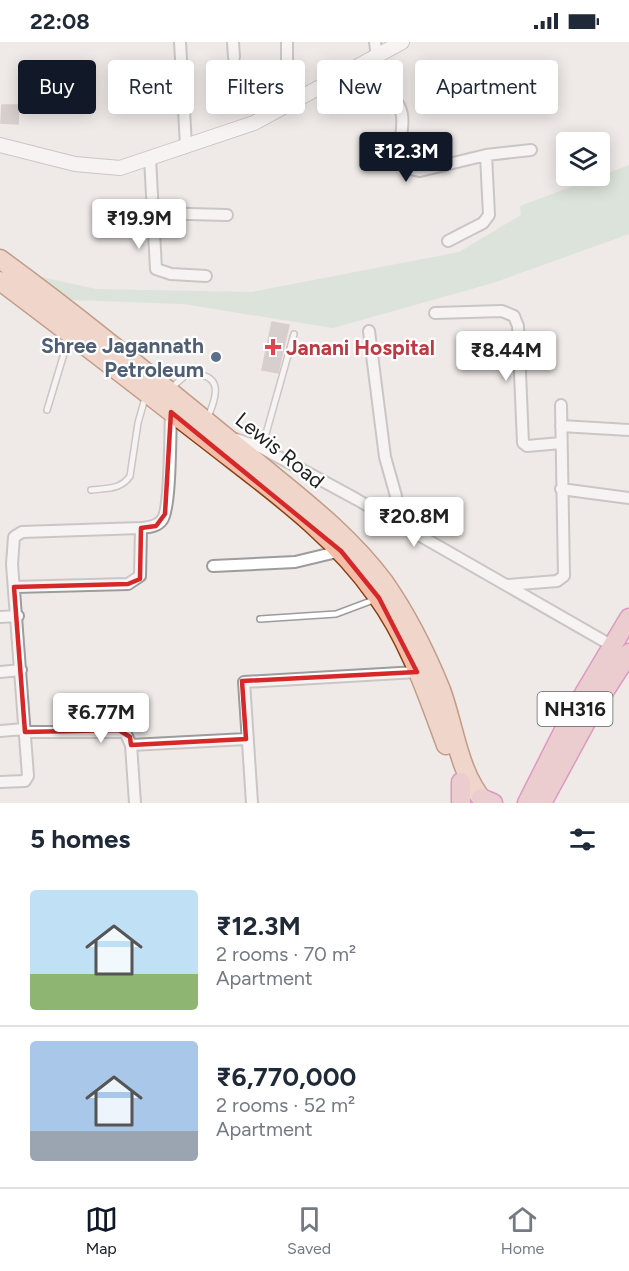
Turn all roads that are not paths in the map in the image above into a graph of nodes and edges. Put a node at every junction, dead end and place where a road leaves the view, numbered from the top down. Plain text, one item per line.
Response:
1 (180, 42) edge
2 (233, 42) edge
3 (287, 42) edge
4 (375, 42) edge
5 (402, 42) edge
6 (234, 57) dead end
7 (377, 57) junction
8 (287, 60) edge
9 (372, 60) edge
10 (273, 114) edge
11 (402, 114) edge
12 (0, 145) edge
13 (186, 145) junction
14 (531, 150) dead end
15 (486, 155) junction
16 (150, 158) junction
17 (152, 213) junction
18 (226, 215) dead end
19 (448, 241) dead end
20 (0, 259) edge
21 (206, 276) dead end
22 (10, 281) edge
23 (435, 314) dead end
24 (369, 330) dead end
25 (294, 334) dead end
26 (69, 335) junction
27 (161, 400) junction
28 (561, 405) dead end
29 (47, 410) dead end
30 (201, 426) junction
31 (561, 426) junction
32 (629, 430) edge
33 (224, 434) junction
34 (561, 443) junction
35 (262, 448) junction
36 (561, 489) junction
37 (91, 490) dead end
38 (629, 498) edge
39 (397, 522) junction
40 (141, 528) junction
41 (341, 551) junction
42 (6, 564) edge
43 (213, 566) dead end
44 (507, 585) junction
45 (14, 587) junction
46 (379, 598) junction
47 (18, 616) junction
48 (0, 617) edge
49 (629, 618) edge
50 (260, 619) dead end
51 (624, 653) edge
52 (21, 670) junction
53 (0, 672) edge
54 (417, 672) junction
55 (0, 731) edge
56 (25, 731) junction
57 (246, 739) junction
58 (131, 745) junction
59 (0, 782) edge
60 (461, 782) junction
61 (483, 802) edge
62 (135, 803) edge
63 (252, 803) edge
64 (461, 803) edge
65 (529, 803) edge

1 - 13 street
2 - 6 street
3 - 8 street
4 - 7 street
5 - 7 street
7 - 9 street
10 - 13 street
11 - 15 street
12 - 16 street
13 - 16 street
14 - 15 street
15 - 19 street
16 - 17 street
17 - 18 street
17 - 21 street
20 - 22 main road, Lewis Road
22 - 26 main road, Lewis Road
22 - 27 main road, Lewis Road
23 - 34 street
24 - 39 street
25 - 35 lane
26 - 27 main road, Lewis Road
26 - 29 lane
27 - 30 main road, Lewis Road
27 - 30 lane
27 - 37 lane
27 - 40 street
28 - 31 street
30 - 33 main road, Lewis Road
30 - 41 main road, Lewis Road
31 - 32 street
31 - 34 street
33 - 35 street
33 - 61 main road, Lewis Road
34 - 36 street
35 - 39 street
36 - 38 street
36 - 44 street
39 - 44 street
40 - 42 street
40 - 45 street
41 - 43 street
41 - 46 main road, Lewis Road
42 - 45 street
44 - 51 street
45 - 47 street
46 - 50 lane
46 - 54 main road, Lewis Road
47 - 48 street
47 - 52 street
49 - 51 highway, NH316
51 - 65 highway, NH316
52 - 53 street
52 - 56 street
54 - 57 street
54 - 60 main road, Lewis Road
55 - 56 street
56 - 58 street
56 - 59 street
57 - 58 street
57 - 63 street
58 - 62 street
60 - 61 main road, Lewis Road
60 - 64 highway

